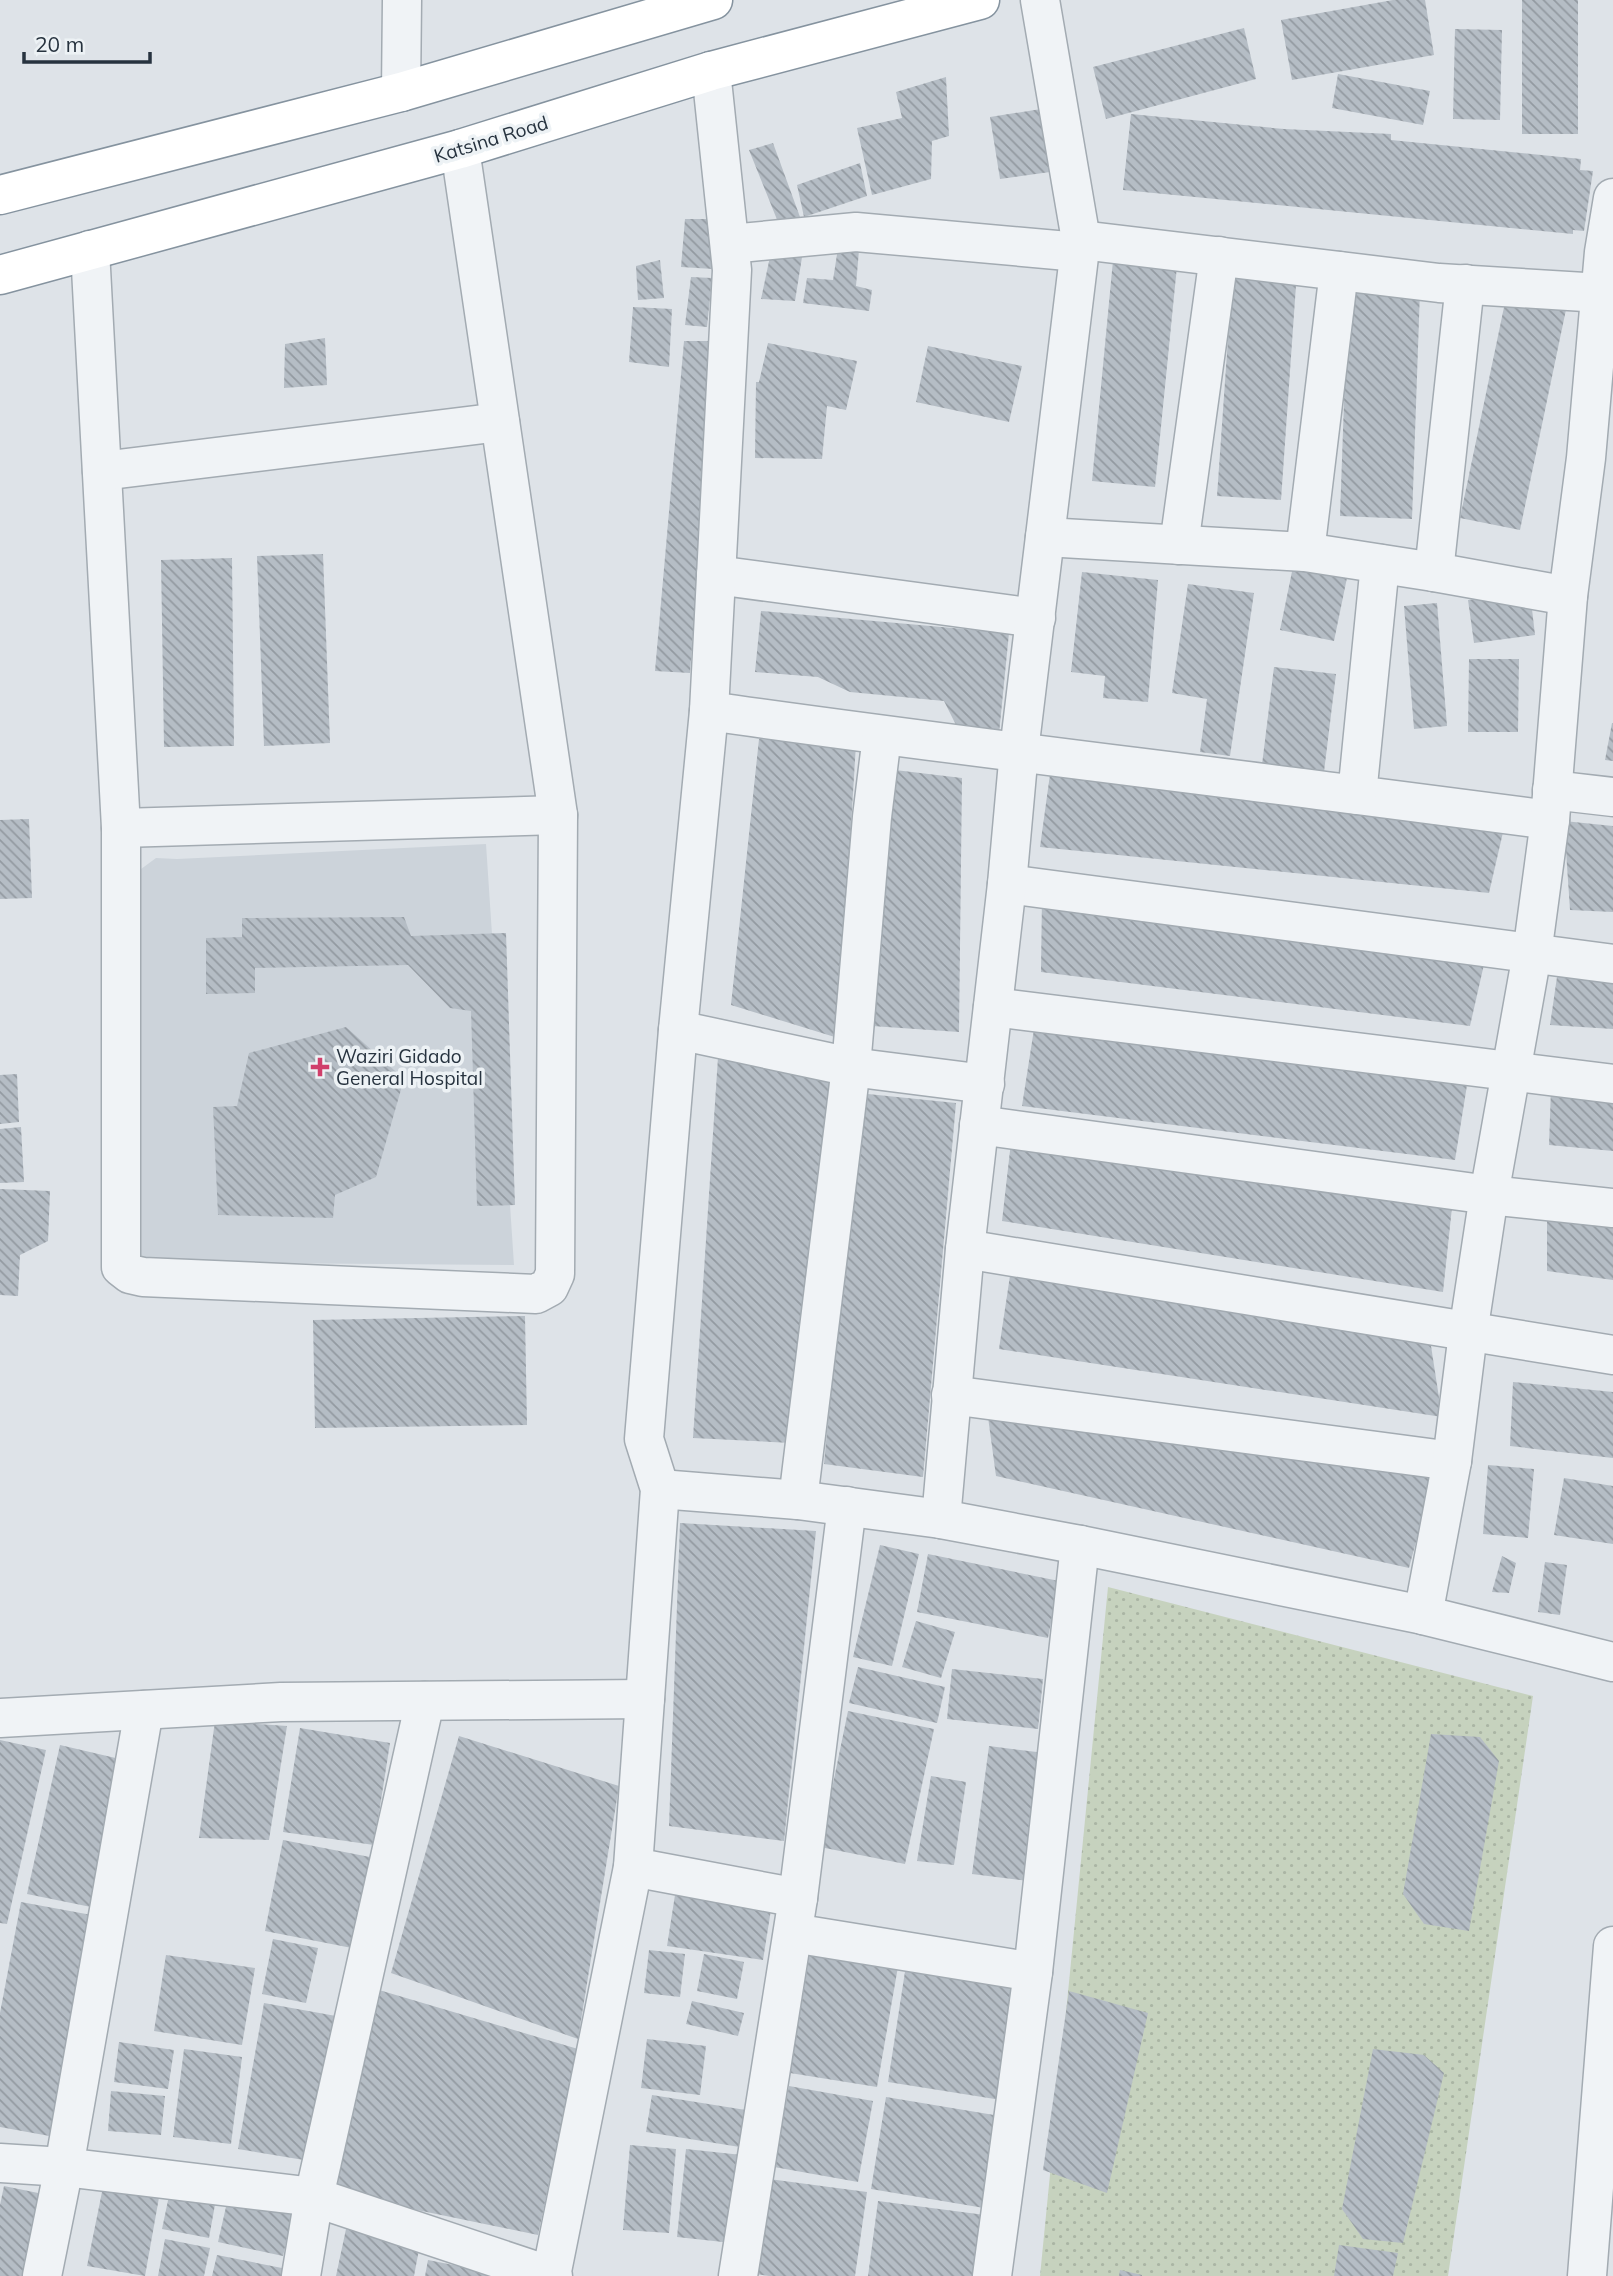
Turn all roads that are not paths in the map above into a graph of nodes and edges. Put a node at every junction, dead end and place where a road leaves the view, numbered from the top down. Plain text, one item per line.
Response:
1 (402, 0) edge
2 (713, 0) edge
3 (980, 0) edge
4 (1040, 0) edge
5 (711, 71) junction
6 (401, 92) junction
7 (460, 149) junction
8 (0, 195) edge
9 (1613, 198) edge
10 (730, 244) junction
11 (1080, 246) junction
12 (90, 250) junction
13 (1219, 256) junction
14 (1339, 271) junction
15 (0, 275) edge
16 (1465, 284) junction
17 (1601, 293) junction
18 (500, 422) junction
19 (1600, 441) edge
20 (102, 471) junction
21 (1045, 537) junction
22 (1179, 545) junction
23 (1305, 552) junction
24 (1380, 564) junction
25 (1434, 572) junction
26 (716, 575) junction
27 (1568, 596) junction
28 (1036, 618) junction
29 (709, 711) junction
30 (882, 736) junction
31 (1019, 751) junction
32 (1357, 795) junction
33 (1613, 797) edge
34 (1551, 805) junction
35 (558, 815) junction
36 (121, 828) junction
37 (1007, 884) junction
38 (1532, 954) junction
39 (1613, 964) edge
40 (993, 1007) junction
41 (678, 1030) junction
42 (851, 1067) junction
43 (1511, 1073) junction
44 (985, 1084) junction
45 (1613, 1084) edge
46 (979, 1125) junction
47 (1489, 1195) junction
48 (1613, 1208) edge
49 (964, 1249) junction
50 (1468, 1333) junction
51 (1613, 1355) edge
52 (951, 1395) junction
53 (1452, 1461) junction
54 (660, 1489) junction
55 (799, 1500) junction
56 (847, 1506) junction
57 (942, 1519) junction
58 (1080, 1545) junction
59 (1423, 1615) junction
60 (1613, 1662) edge
61 (645, 1699) junction
62 (425, 1702) junction
63 (144, 1710) junction
64 (0, 1718) edge
65 (634, 1867) junction
66 (796, 1915) junction
67 (1613, 1947) edge
68 (1033, 1972) junction
69 (0, 2163) edge
70 (64, 2167) junction
71 (314, 2197) junction
72 (42, 2276) edge
73 (301, 2276) edge
74 (552, 2276) edge
75 (738, 2276) edge
76 (992, 2276) edge
77 (1587, 2276) edge

1 - 6 street
2 - 6 highway
3 - 5 highway, Katsina Road
4 - 11 street
5 - 7 highway, Katsina Road
5 - 10 street
6 - 8 highway
7 - 12 highway, Katsina Road
7 - 18 street
9 - 17 street
10 - 11 street
10 - 26 street
11 - 13 street
11 - 21 street
12 - 15 highway, Katsina Road
12 - 20 street
13 - 14 street
13 - 22 street
14 - 16 street
14 - 23 street
16 - 17 street
16 - 25 street
17 - 19 street
18 - 20 street
18 - 35 street
19 - 27 street
20 - 36 street
21 - 22 street
21 - 28 street
22 - 23 street
23 - 24 street
24 - 25 street
24 - 32 street
25 - 27 street
26 - 28 street
26 - 29 street
27 - 34 street
28 - 31 street
29 - 30 street
29 - 41 street
30 - 31 street
30 - 42 street
31 - 32 street
31 - 37 street
32 - 34 street
33 - 34 street
34 - 38 street
35 - 36 street
35 - 36 street
37 - 38 street
37 - 40 street
38 - 39 street
38 - 43 street
40 - 43 street
40 - 44 street
41 - 42 street
41 - 54 street
42 - 44 street
42 - 55 street
43 - 45 street
43 - 47 street
44 - 46 street
46 - 47 street
46 - 49 street
47 - 48 street
47 - 50 street
49 - 50 street
49 - 52 street
50 - 51 street
50 - 53 street
52 - 53 street
52 - 57 street
53 - 59 street
54 - 55 street
54 - 61 street
55 - 56 street
56 - 57 street
56 - 66 street
57 - 58 street
58 - 59 street
58 - 68 street
59 - 60 street
61 - 62 street
61 - 65 street
62 - 63 street
62 - 71 street
63 - 64 street
63 - 70 street
65 - 66 street
65 - 74 street
66 - 68 street
66 - 75 street
67 - 77 street
68 - 76 street
69 - 70 street
70 - 71 street
70 - 72 street
71 - 73 street
71 - 74 street

